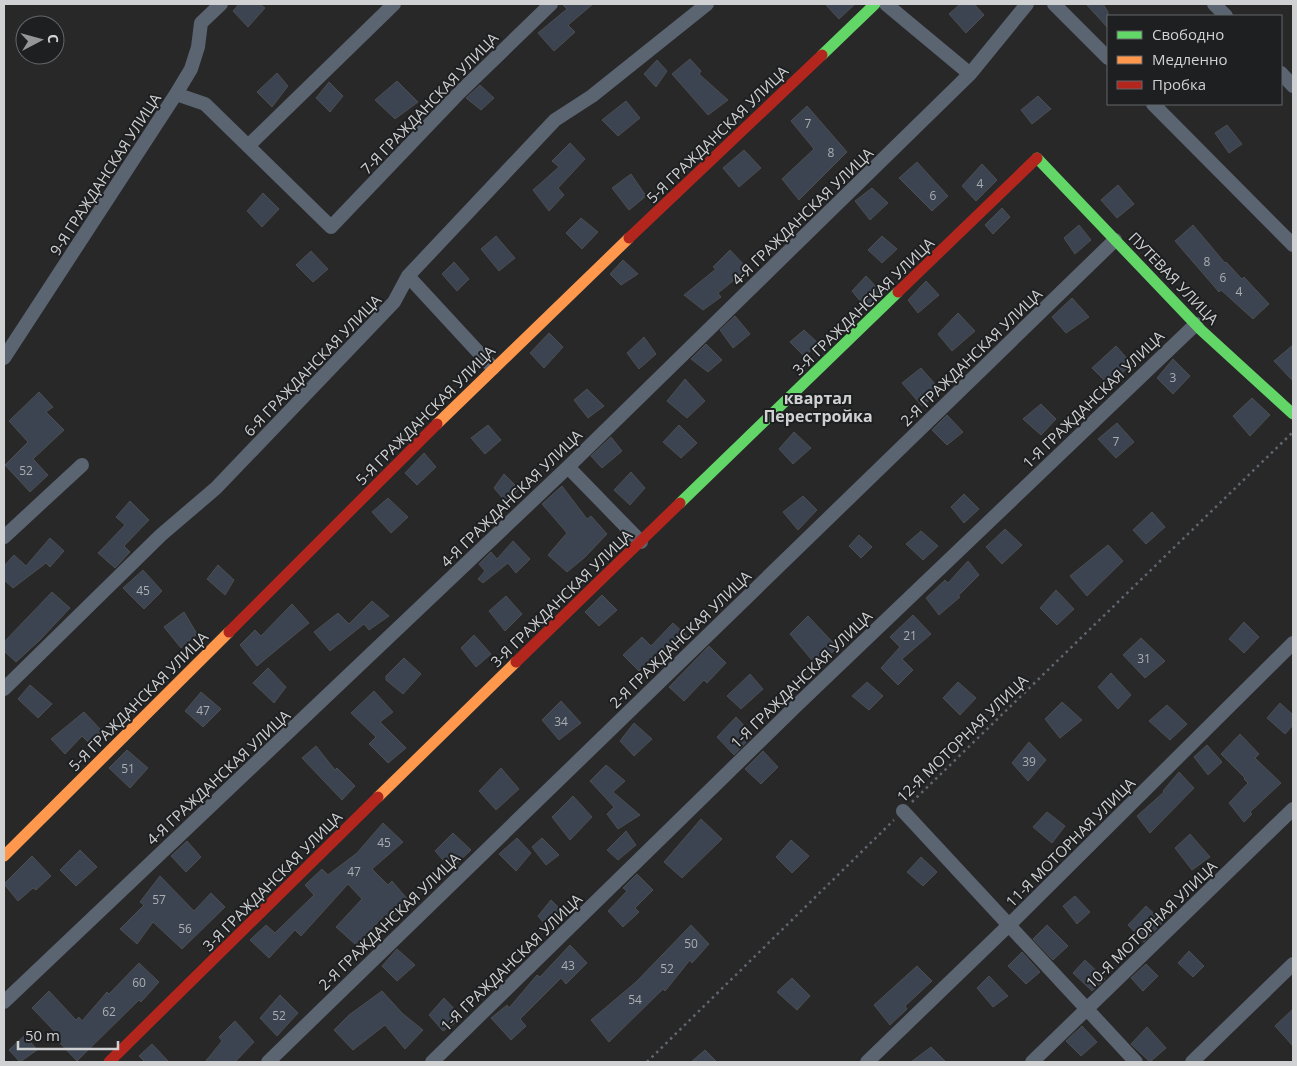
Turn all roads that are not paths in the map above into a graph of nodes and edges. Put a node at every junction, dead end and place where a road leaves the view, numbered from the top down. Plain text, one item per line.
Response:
1 (221, 4) edge
2 (394, 4) edge
3 (551, 4) edge
4 (707, 4) edge
5 (875, 4) edge
6 (886, 4) edge
7 (1027, 4) edge
8 (1054, 4) edge
9 (1214, 4) edge
10 (1225, 15) edge
11 (1107, 57) edge
12 (970, 74) junction
13 (1282, 74) edge
14 (1293, 86) edge
15 (176, 94) junction
16 (1155, 105) edge
17 (248, 146) junction
18 (1037, 158) joint
19 (1116, 240) junction
20 (1293, 245) edge
21 (408, 276) junction
22 (1196, 324) junction
23 (4, 358) edge
24 (494, 368) junction
25 (1293, 414) edge
26 (82, 465) dead end
27 (568, 467) junction
28 (4, 537) edge
29 (641, 542) junction
30 (1293, 642) edge
31 (4, 689) edge
32 (1293, 809) edge
33 (903, 811) road end
34 (4, 856) edge
35 (1009, 926) junction
36 (1293, 964) edge
37 (4, 1002) edge
38 (1086, 1009) junction
39 (109, 1062) edge
40 (268, 1062) edge
41 (432, 1062) edge
42 (867, 1062) edge
43 (1032, 1062) edge
44 (1136, 1062) edge
45 (1192, 1062) edge

1 - 15 street, 9-Я ГРАЖДАНСКАЯ УЛИЦА
2 - 17 street
3 - 17 street, 7-Я ГРАЖДАНСКАЯ УЛИЦА
4 - 21 street, 6-Я ГРАЖДАНСКАЯ УЛИЦА
5 - 24 street, 5-Я ГРАЖДАНСКАЯ УЛИЦА
6 - 12 street
7 - 12 street, 4-Я ГРАЖДАНСКАЯ УЛИЦА
8 - 11 street
9 - 10 street
12 - 27 street, 4-Я ГРАЖДАНСКАЯ УЛИЦА
13 - 14 street
15 - 17 street
15 - 23 street, 9-Я ГРАЖДАНСКАЯ УЛИЦА
16 - 20 street
18 - 19 street, ПУТЕВАЯ УЛИЦА
18 - 29 street, 3-Я ГРАЖДАНСКАЯ УЛИЦА
19 - 22 street, ПУТЕВАЯ УЛИЦА
19 - 40 street, 2-Я ГРАЖДАНСКАЯ УЛИЦА
21 - 24 street
21 - 31 street, 6-Я ГРАЖДАНСКАЯ УЛИЦА
22 - 25 street, ПУТЕВАЯ УЛИЦА
22 - 41 street, 1-Я ГРАЖДАНСКАЯ УЛИЦА
24 - 34 street, 5-Я ГРАЖДАНСКАЯ УЛИЦА
26 - 28 street
27 - 29 street
27 - 37 street, 4-Я ГРАЖДАНСКАЯ УЛИЦА
29 - 39 street, 3-Я ГРАЖДАНСКАЯ УЛИЦА
30 - 35 street, 11-Я МОТОРНАЯ УЛИЦА
32 - 38 street, 10-Я МОТОРНАЯ УЛИЦА
33 - 35 street
35 - 38 street
35 - 42 street, 11-Я МОТОРНАЯ УЛИЦА
36 - 45 street
38 - 43 street, 10-Я МОТОРНАЯ УЛИЦА
38 - 44 street

